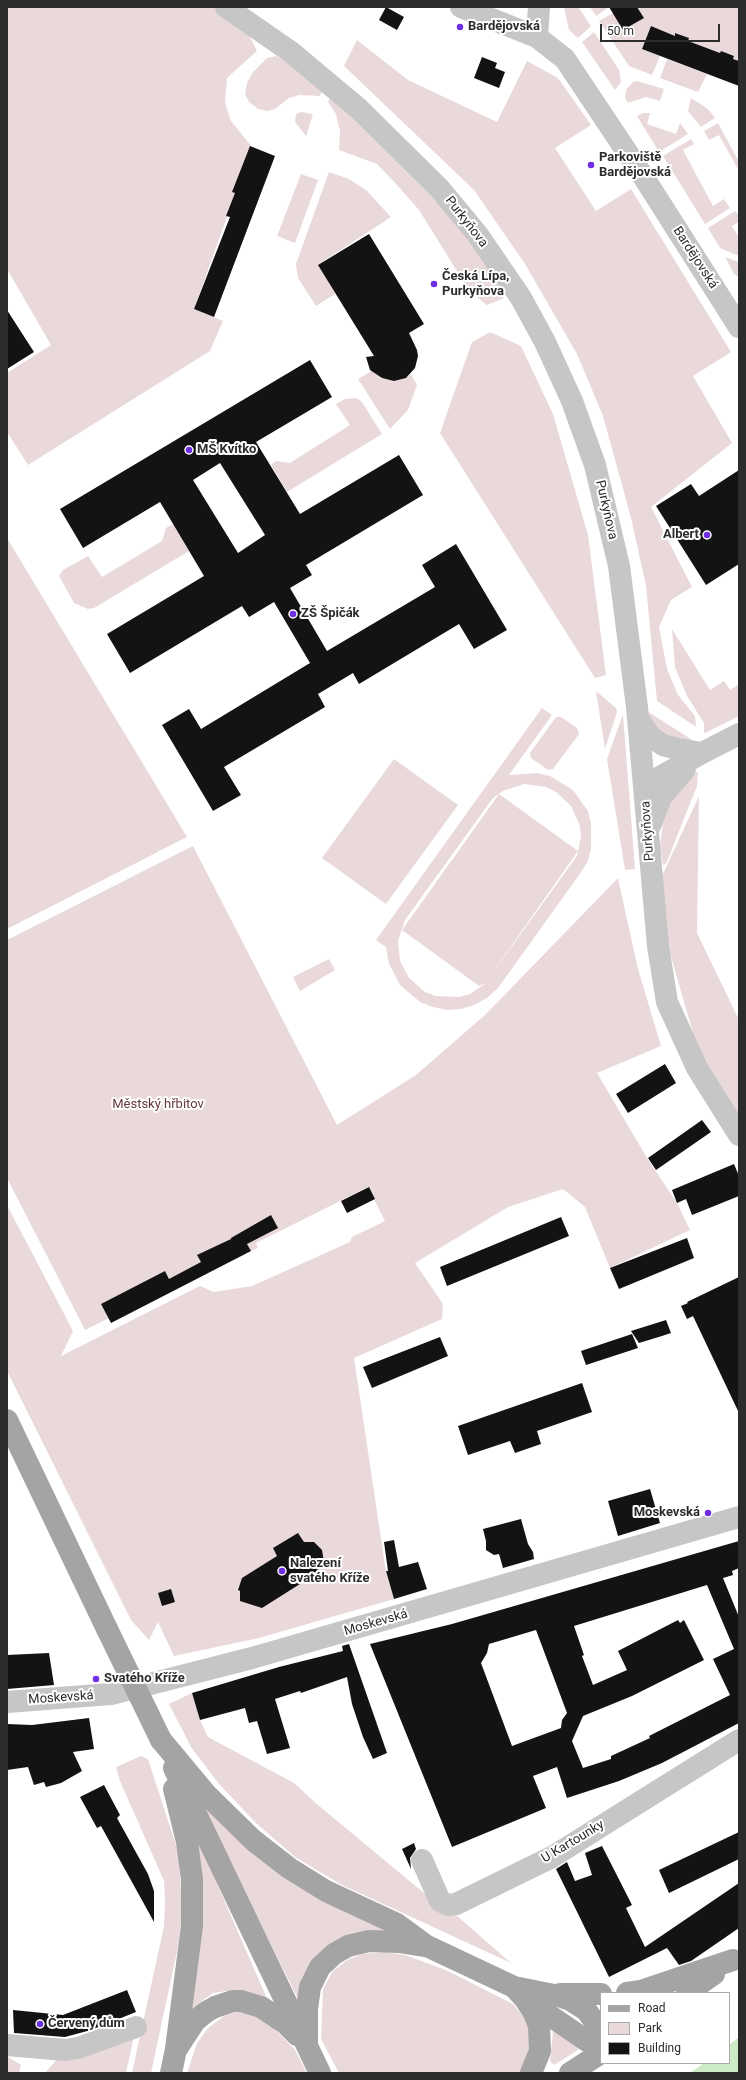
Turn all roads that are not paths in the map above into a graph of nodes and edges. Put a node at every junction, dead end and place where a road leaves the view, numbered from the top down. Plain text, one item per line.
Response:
1 (226, 7) edge
2 (461, 7) edge
3 (539, 7) edge
4 (537, 37) junction
5 (739, 327) edge
6 (638, 718) junction
7 (739, 734) edge
8 (702, 753) junction
9 (644, 786) junction
10 (648, 830) junction
11 (739, 1135) edge
12 (7, 1420) edge
13 (739, 1517) edge
14 (7, 1702) edge
15 (161, 1740) junction
16 (739, 1740) edge
17 (422, 1860) dead end
18 (427, 1946) junction
19 (736, 1958) edge
20 (634, 1992) edge
21 (688, 1992) edge
22 (519, 1993) junction
23 (547, 1993) junction
24 (600, 1994) edge
25 (136, 2027) dead end
26 (600, 2028) edge
27 (7, 2045) edge
28 (600, 2046) edge
29 (306, 2047) junction
30 (176, 2049) junction
31 (600, 2054) edge
32 (171, 2073) edge
33 (320, 2073) edge
34 (531, 2073) edge
35 (570, 2073) edge

1 - 6 street, Purkyňova
2 - 4 street, Bardějovská
3 - 4 street
4 - 5 street, Bardějovská
6 - 8 street
6 - 9 street, Purkyňova
7 - 8 street
8 - 9 street
8 - 10 street
9 - 10 street, Purkyňova
10 - 11 street, Purkyňova
12 - 15 main road, bridge
13 - 14 street, Moskevská
15 - 18 main road
15 - 29 main road
15 - 30 main road
16 - 17 street, U Kartounky
18 - 22 main road
18 - 29 main road
19 - 20 main road
19 - 21 main road
22 - 23 main road
22 - 28 main road
22 - 34 main road
23 - 24 main road
23 - 26 main road
25 - 27 street
29 - 30 main road
29 - 33 main road
30 - 32 main road
31 - 35 main road

